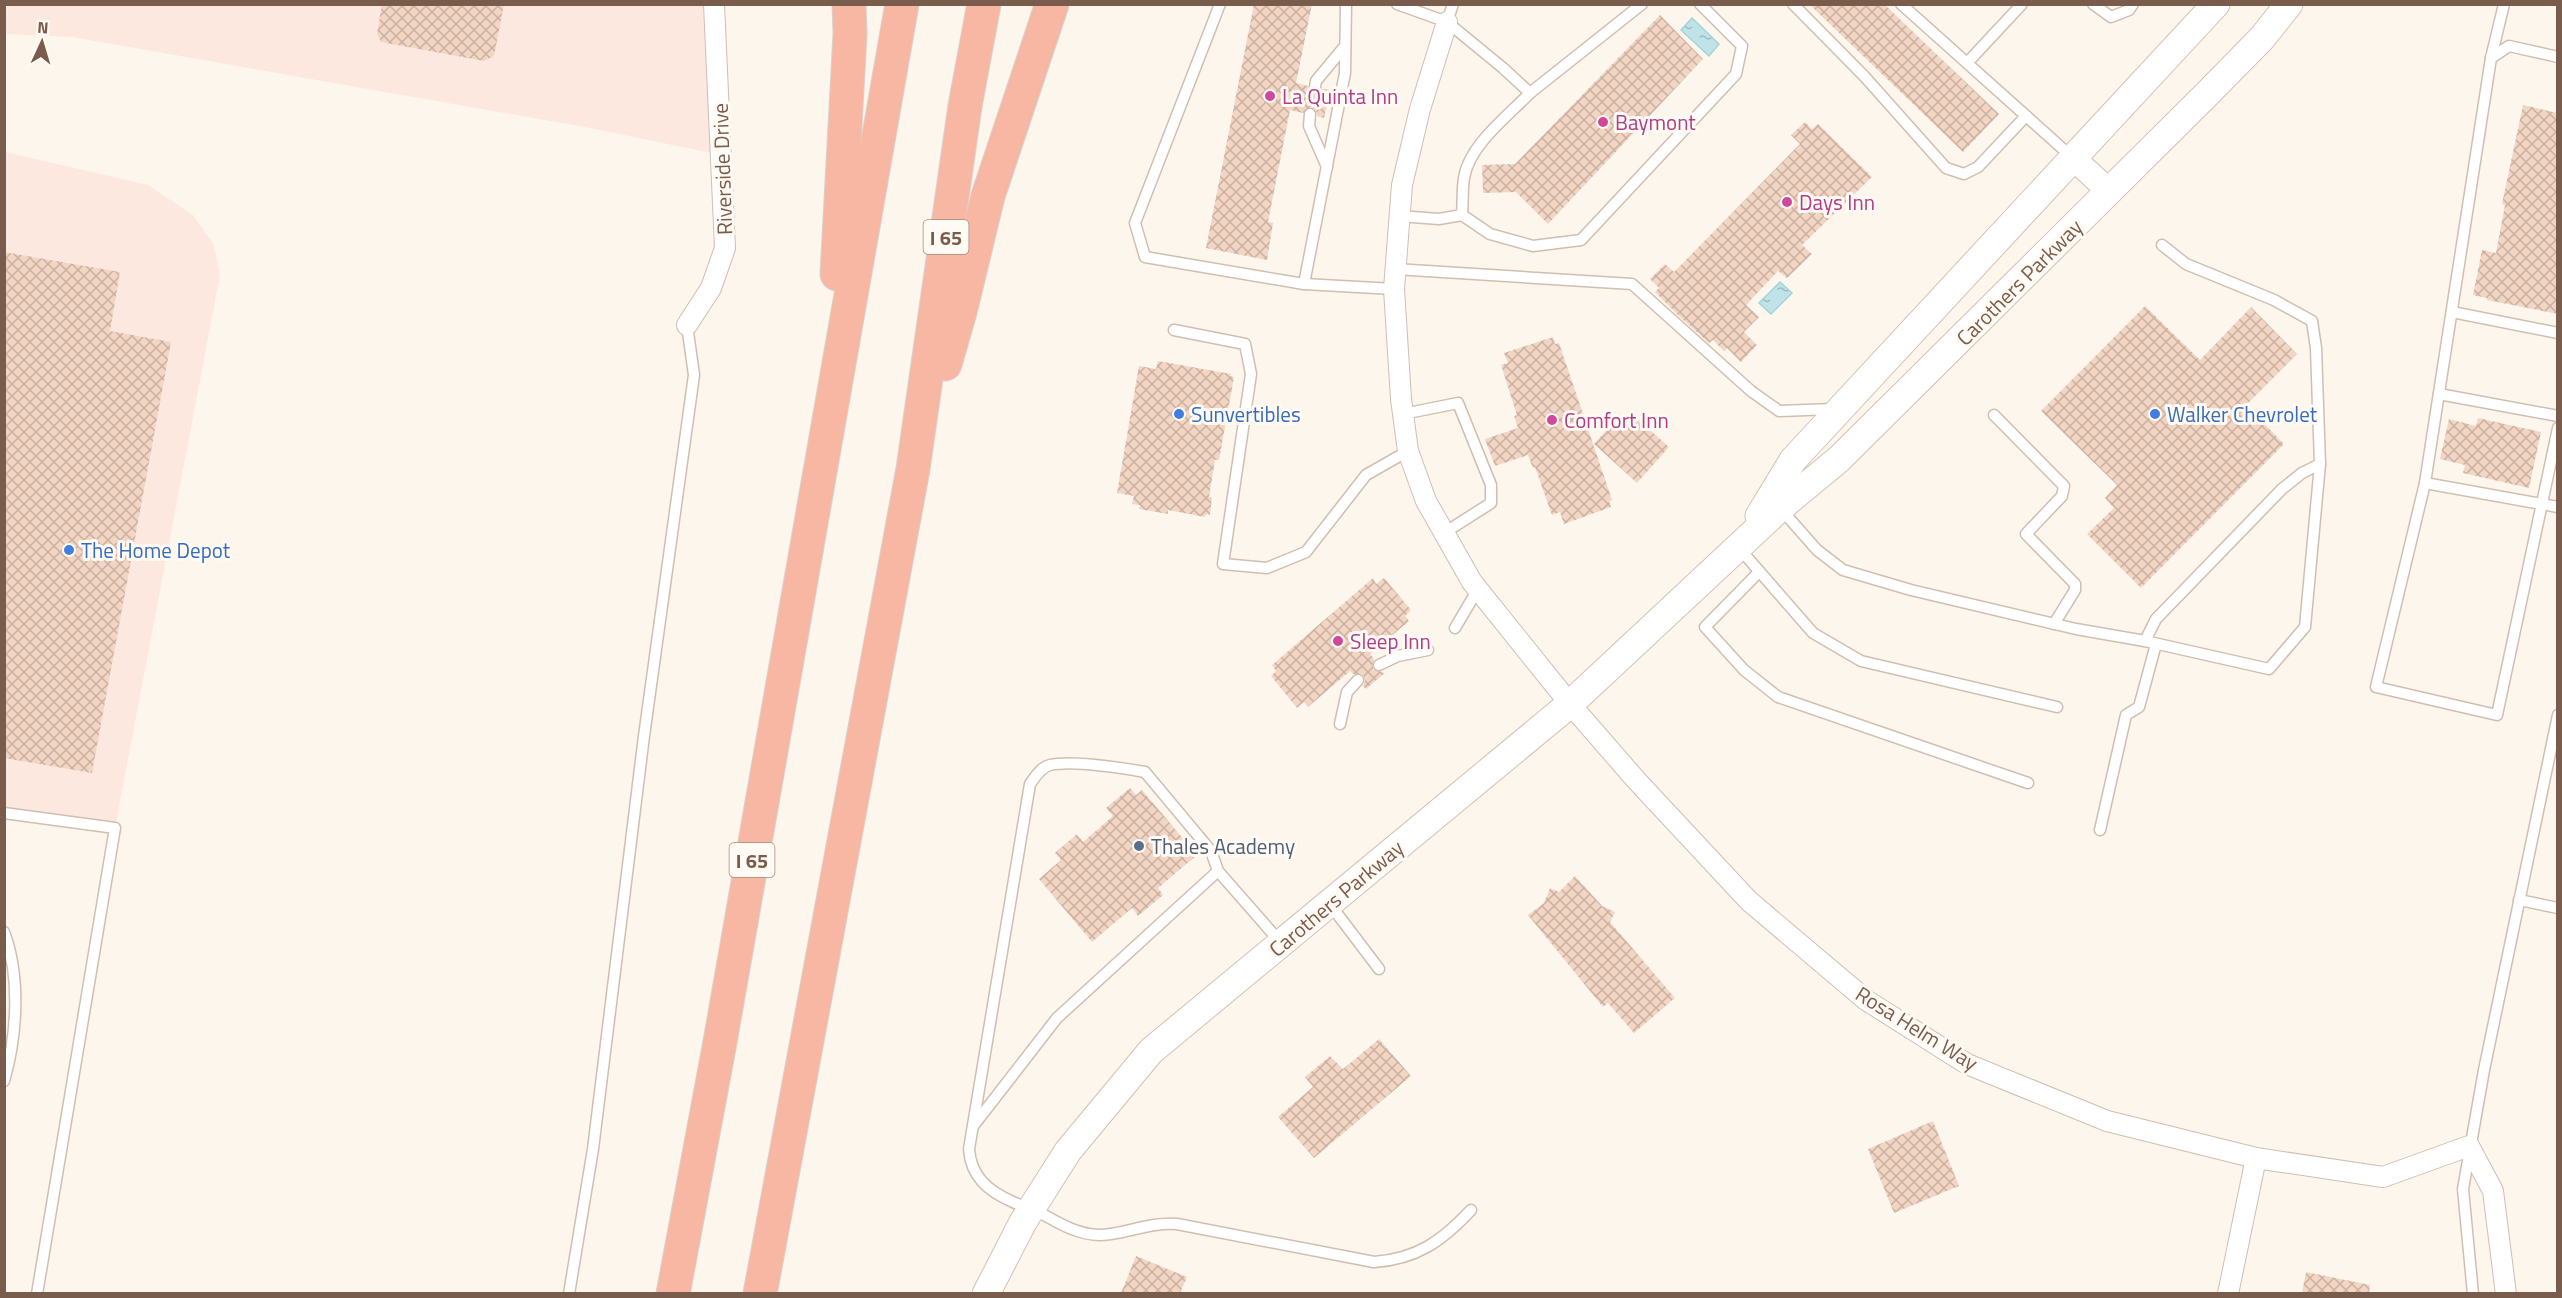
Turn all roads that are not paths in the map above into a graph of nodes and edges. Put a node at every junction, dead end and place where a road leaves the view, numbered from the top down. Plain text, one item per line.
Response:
1 (714, 4) edge
2 (849, 4) edge
3 (902, 4) edge
4 (984, 4) edge
5 (1052, 4) edge
6 (1220, 4) edge
7 (1346, 4) edge
8 (1397, 4) edge
9 (1642, 4) edge
10 (1700, 4) edge
11 (1793, 4) edge
12 (1901, 4) edge
13 (2022, 4) edge
14 (2092, 4) edge
15 (2133, 4) edge
16 (2216, 4) edge
17 (2289, 4) edge
18 (2504, 4) edge
19 (1450, 13) edge
20 (1346, 46) junction
21 (2558, 57) edge
22 (2492, 58) junction
23 (1967, 63) junction
24 (1315, 87) dead end
25 (1530, 93) junction
26 (1310, 114) dead end
27 (2026, 116) junction
28 (2073, 159) junction
29 (1327, 167) junction
30 (2110, 192) junction
31 (1462, 215) junction
32 (1400, 216) junction
33 (2162, 245) dead end
34 (1395, 279) junction
35 (1304, 284) junction
36 (2452, 312) junction
37 (687, 325) joint
38 (1174, 330) dead end
39 (2558, 333) edge
40 (2439, 394) junction
41 (1840, 409) junction
42 (1403, 414) junction
43 (1994, 415) dead end
44 (2558, 416) edge
45 (829, 426) junction
46 (2558, 428) edge
47 (1408, 451) junction
48 (2320, 465) junction
49 (913, 469) junction
50 (2426, 483) junction
51 (2541, 504) junction
52 (2558, 507) edge
53 (1780, 508) junction
54 (1444, 533) junction
55 (1739, 548) junction
56 (1759, 572) junction
57 (1478, 589) junction
58 (2054, 624) junction
59 (1455, 628) dead end
60 (2150, 642) junction
61 (1428, 650) dead end
62 (1379, 665) dead end
63 (1358, 680) dead end
64 (1570, 704) junction
65 (2057, 707) dead end
66 (2558, 715) edge
67 (1340, 724) dead end
68 (2555, 741) edge
69 (2028, 783) dead end
70 (4, 813) edge
71 (2100, 830) dead end
72 (1218, 871) junction
73 (2519, 900) junction
74 (1329, 903) junction
75 (2558, 908) edge
76 (4, 932) edge
77 (1281, 943) junction
78 (1379, 969) dead end
79 (4, 1081) edge
80 (973, 1126) junction
81 (2469, 1146) junction
82 (2256, 1158) junction
83 (1032, 1208) junction
84 (1471, 1210) dead end
85 (37, 1293) edge
86 (569, 1293) edge
87 (673, 1293) edge
88 (760, 1293) edge
89 (986, 1293) edge
90 (2228, 1293) edge
91 (2473, 1293) edge
92 (2506, 1293) edge

1 - 37 street, Riverside Drive
2 - 45 highway
3 - 45 highway, I 65
4 - 49 highway, I 65
5 - 49 highway
6 - 35 lane
7 - 20 lane
8 - 19 lane
9 - 25 lane
10 - 31 lane
11 - 27 lane
12 - 23 lane
13 - 23 lane
14 - 15 lane
16 - 28 main road, Carothers Parkway
17 - 30 main road, Carothers Parkway
18 - 22 lane
19 - 25 lane
19 - 32 street, Rosa Helm Way
20 - 24 lane
20 - 29 lane
21 - 22 lane
22 - 36 lane
23 - 27 lane
25 - 31 lane
26 - 29 lane
27 - 28 lane
28 - 30 street
28 - 41 main road, Carothers Parkway
29 - 35 lane
30 - 53 main road, Carothers Parkway
31 - 32 lane
32 - 34 street, Rosa Helm Way
33 - 48 lane
34 - 35 lane
34 - 41 lane
34 - 42 street, Rosa Helm Way
36 - 39 lane
36 - 40 lane
37 - 86 lane
38 - 47 lane
40 - 44 lane
40 - 50 lane
41 - 55 main road, Carothers Parkway
42 - 47 street, Rosa Helm Way
42 - 54 lane
43 - 58 lane
45 - 87 highway, I 65
46 - 51 lane
47 - 54 street, Rosa Helm Way
48 - 60 lane
48 - 60 lane
49 - 88 highway, I 65
50 - 51 lane
50 - 51 lane
51 - 52 lane
53 - 55 main road, Carothers Parkway
53 - 58 lane
54 - 57 street, Rosa Helm Way
55 - 56 lane
55 - 64 main road, Carothers Parkway
56 - 65 lane
56 - 69 lane
57 - 59 lane
57 - 64 street, Rosa Helm Way
58 - 60 lane
60 - 71 lane
61 - 62 lane
63 - 67 lane
64 - 74 main road, Carothers Parkway
64 - 82 street, Rosa Helm Way
66 - 68 lane
68 - 73 lane
70 - 85 lane
72 - 77 lane
72 - 80 lane
72 - 80 lane
73 - 75 lane
73 - 81 lane
74 - 77 main road, Carothers Parkway
74 - 78 lane
76 - 79 lane
77 - 83 main road, Carothers Parkway
80 - 83 lane
81 - 82 street, Rosa Helm Way
81 - 91 lane
81 - 92 street
82 - 90 street
83 - 84 lane
83 - 89 main road, Carothers Parkway

